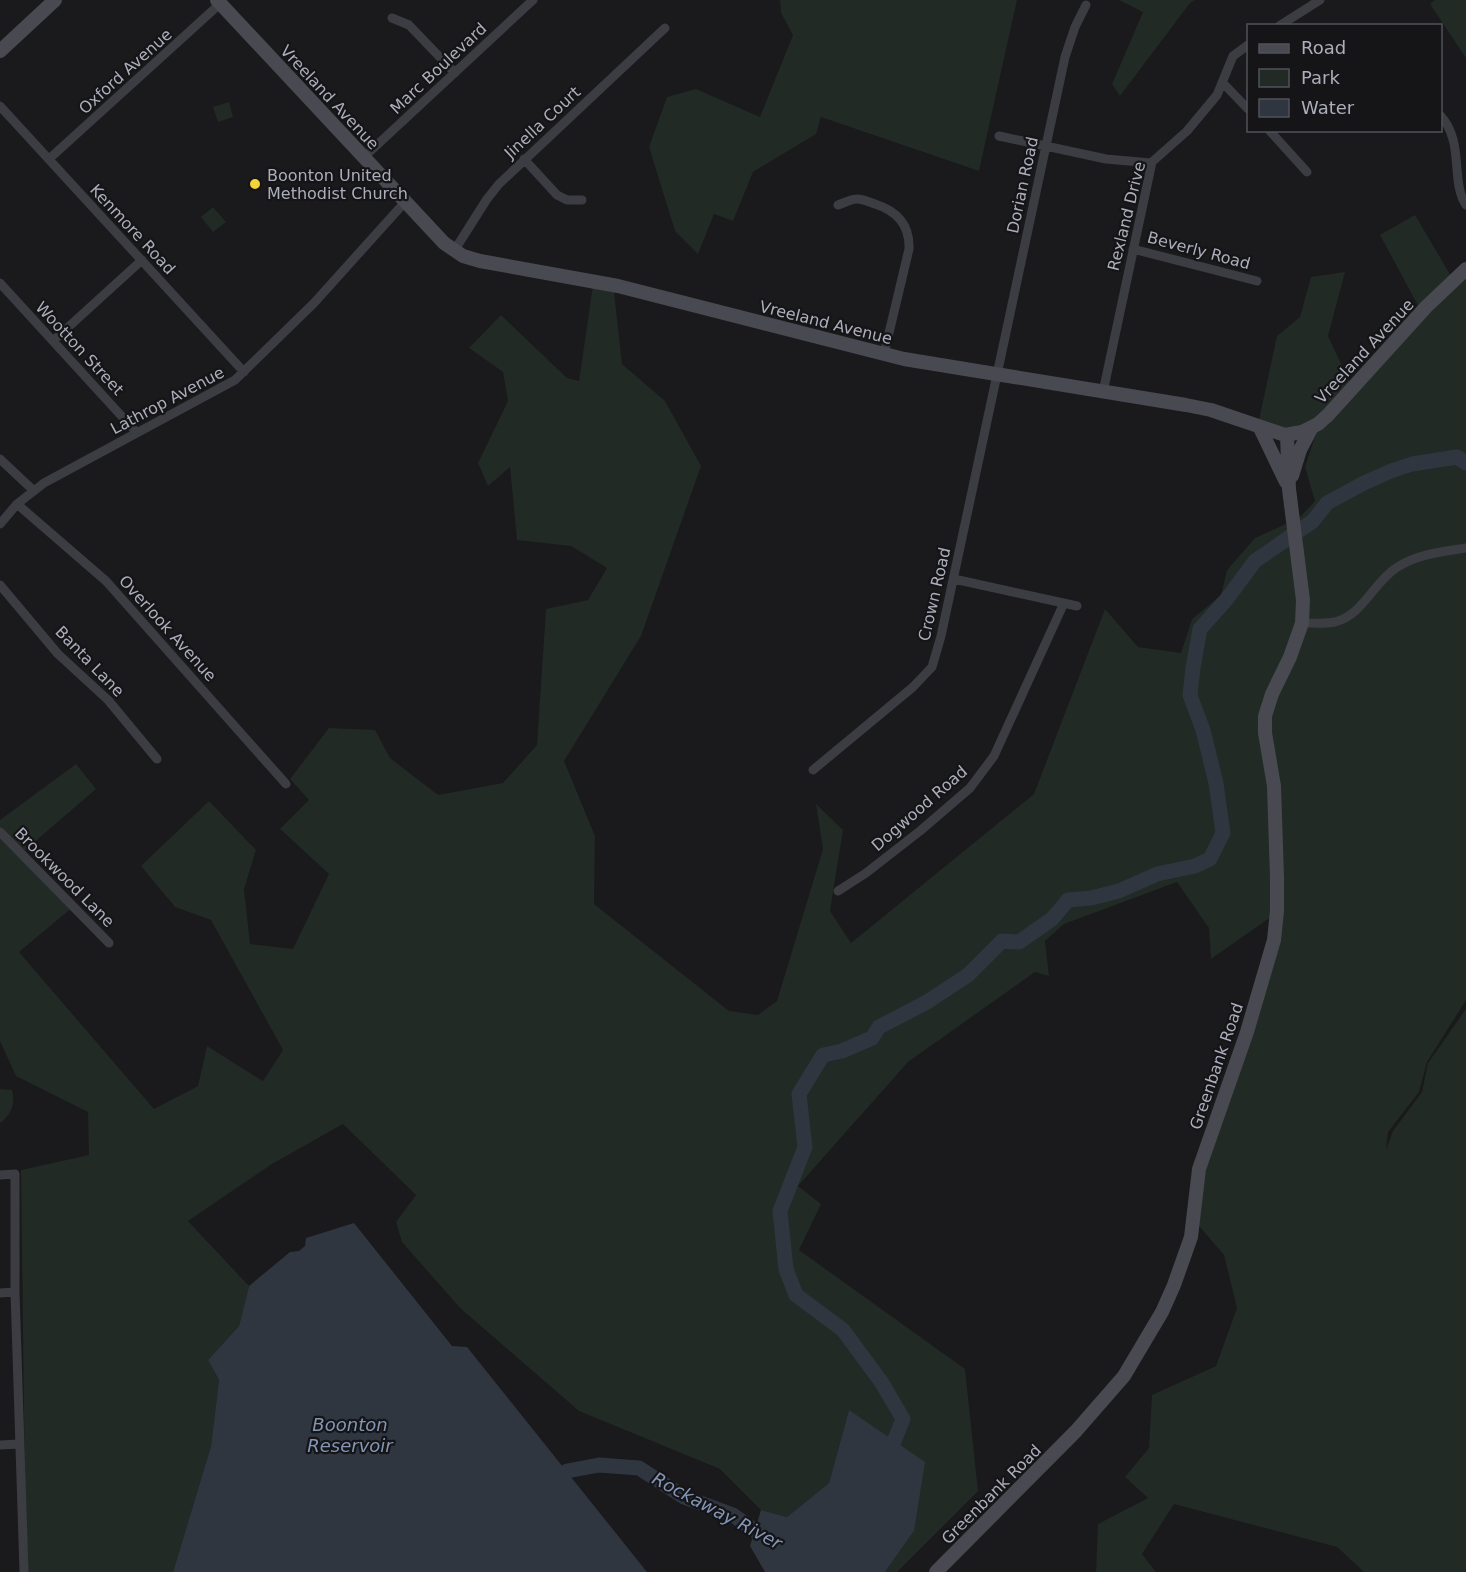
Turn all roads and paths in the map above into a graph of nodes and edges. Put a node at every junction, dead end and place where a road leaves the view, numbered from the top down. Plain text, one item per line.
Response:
1 (55, 0) edge
2 (533, 0) edge
3 (1320, 0) edge
4 (221, 1) edge
5 (1086, 5) dead end
6 (392, 18) dead end
7 (1282, 24) edge
8 (665, 28) dead end
9 (1247, 46) edge
10 (0, 51) edge
11 (455, 74) junction
12 (1222, 82) junction
13 (0, 106) edge
14 (1247, 108) edge
15 (1442, 117) edge
16 (1271, 132) edge
17 (999, 136) dead end
18 (1046, 146) junction
19 (364, 157) junction
20 (49, 159) junction
21 (524, 159) junction
22 (1151, 163) junction
23 (1307, 172) dead end
24 (582, 200) dead end
25 (405, 202) junction
26 (838, 205) dead end
27 (1466, 205) edge
28 (1133, 249) junction
29 (454, 251) junction
30 (142, 260) junction
31 (1466, 269) edge
32 (1257, 281) dead end
33 (0, 283) edge
34 (53, 341) junction
35 (884, 354) junction
36 (244, 372) junction
37 (996, 375) junction
38 (1102, 392) junction
39 (1314, 426) junction
40 (1260, 428) junction
41 (137, 433) junction
42 (1287, 435) junction
43 (0, 459) edge
44 (1289, 489) junction
45 (33, 490) junction
46 (17, 504) junction
47 (0, 524) edge
48 (1466, 548) edge
49 (954, 579) junction
50 (0, 585) edge
51 (1064, 603) junction
52 (1077, 606) dead end
53 (1302, 623) junction
54 (157, 759) dead end
55 (813, 770) dead end
56 (286, 784) dead end
57 (0, 832) edge
58 (838, 891) dead end
59 (109, 944) dead end
60 (0, 1174) edge
61 (15, 1292) junction
62 (0, 1293) edge
63 (0, 1444) edge
64 (20, 1444) junction
65 (24, 1572) edge
66 (936, 1572) edge

1 - 10 street
2 - 11 street, Marc Boulevard
3 - 7 street
4 - 19 street, Vreeland Avenue
4 - 20 street, Oxford Avenue
5 - 18 street, Dorian Road
6 - 11 street
8 - 21 street, Jinella Court
9 - 12 street, Rexland Drive
11 - 19 street, Marc Boulevard
12 - 14 street
12 - 22 street, Rexland Drive
13 - 20 street, Kenmore Road
15 - 27 street
16 - 23 street
17 - 18 street
18 - 22 street
18 - 37 street, Dorian Road
19 - 25 street, Vreeland Avenue
20 - 30 street, Kenmore Road
21 - 24 street
21 - 29 street, Jinella Court
22 - 28 street, Rexland Drive
25 - 29 street, Vreeland Avenue
25 - 36 street, Lathrop Avenue
26 - 35 street
28 - 32 street, Beverly Road
28 - 38 street, Rexland Drive
29 - 35 street, Vreeland Avenue
30 - 34 street
30 - 36 street, Kenmore Road
31 - 39 street, Vreeland Avenue
33 - 34 street, Wootton Street
34 - 41 street, Wootton Street
35 - 37 street, Vreeland Avenue
36 - 41 street, Lathrop Avenue
37 - 38 street, Vreeland Avenue
37 - 49 street, Crown Road
38 - 40 street, Vreeland Avenue
39 - 42 street, Vreeland Avenue
39 - 44 street, Greenbank Road
40 - 42 street, Vreeland Avenue
40 - 44 street, Greenbank Road
41 - 45 street, Lathrop Avenue
42 - 44 street, Greenbank Road
43 - 45 street
44 - 53 street, Greenbank Road
45 - 46 street, Lathrop Avenue
46 - 47 street, Lathrop Avenue
46 - 56 street, Overlook Avenue
48 - 53 street
49 - 51 street
49 - 55 street, Crown Road
50 - 54 street, Banta Lane
51 - 52 street
51 - 58 street, Dogwood Road
53 - 66 street, Greenbank Road
57 - 59 street, Brookwood Lane
60 - 61 street
61 - 62 street
61 - 64 street
63 - 64 street
64 - 65 street

